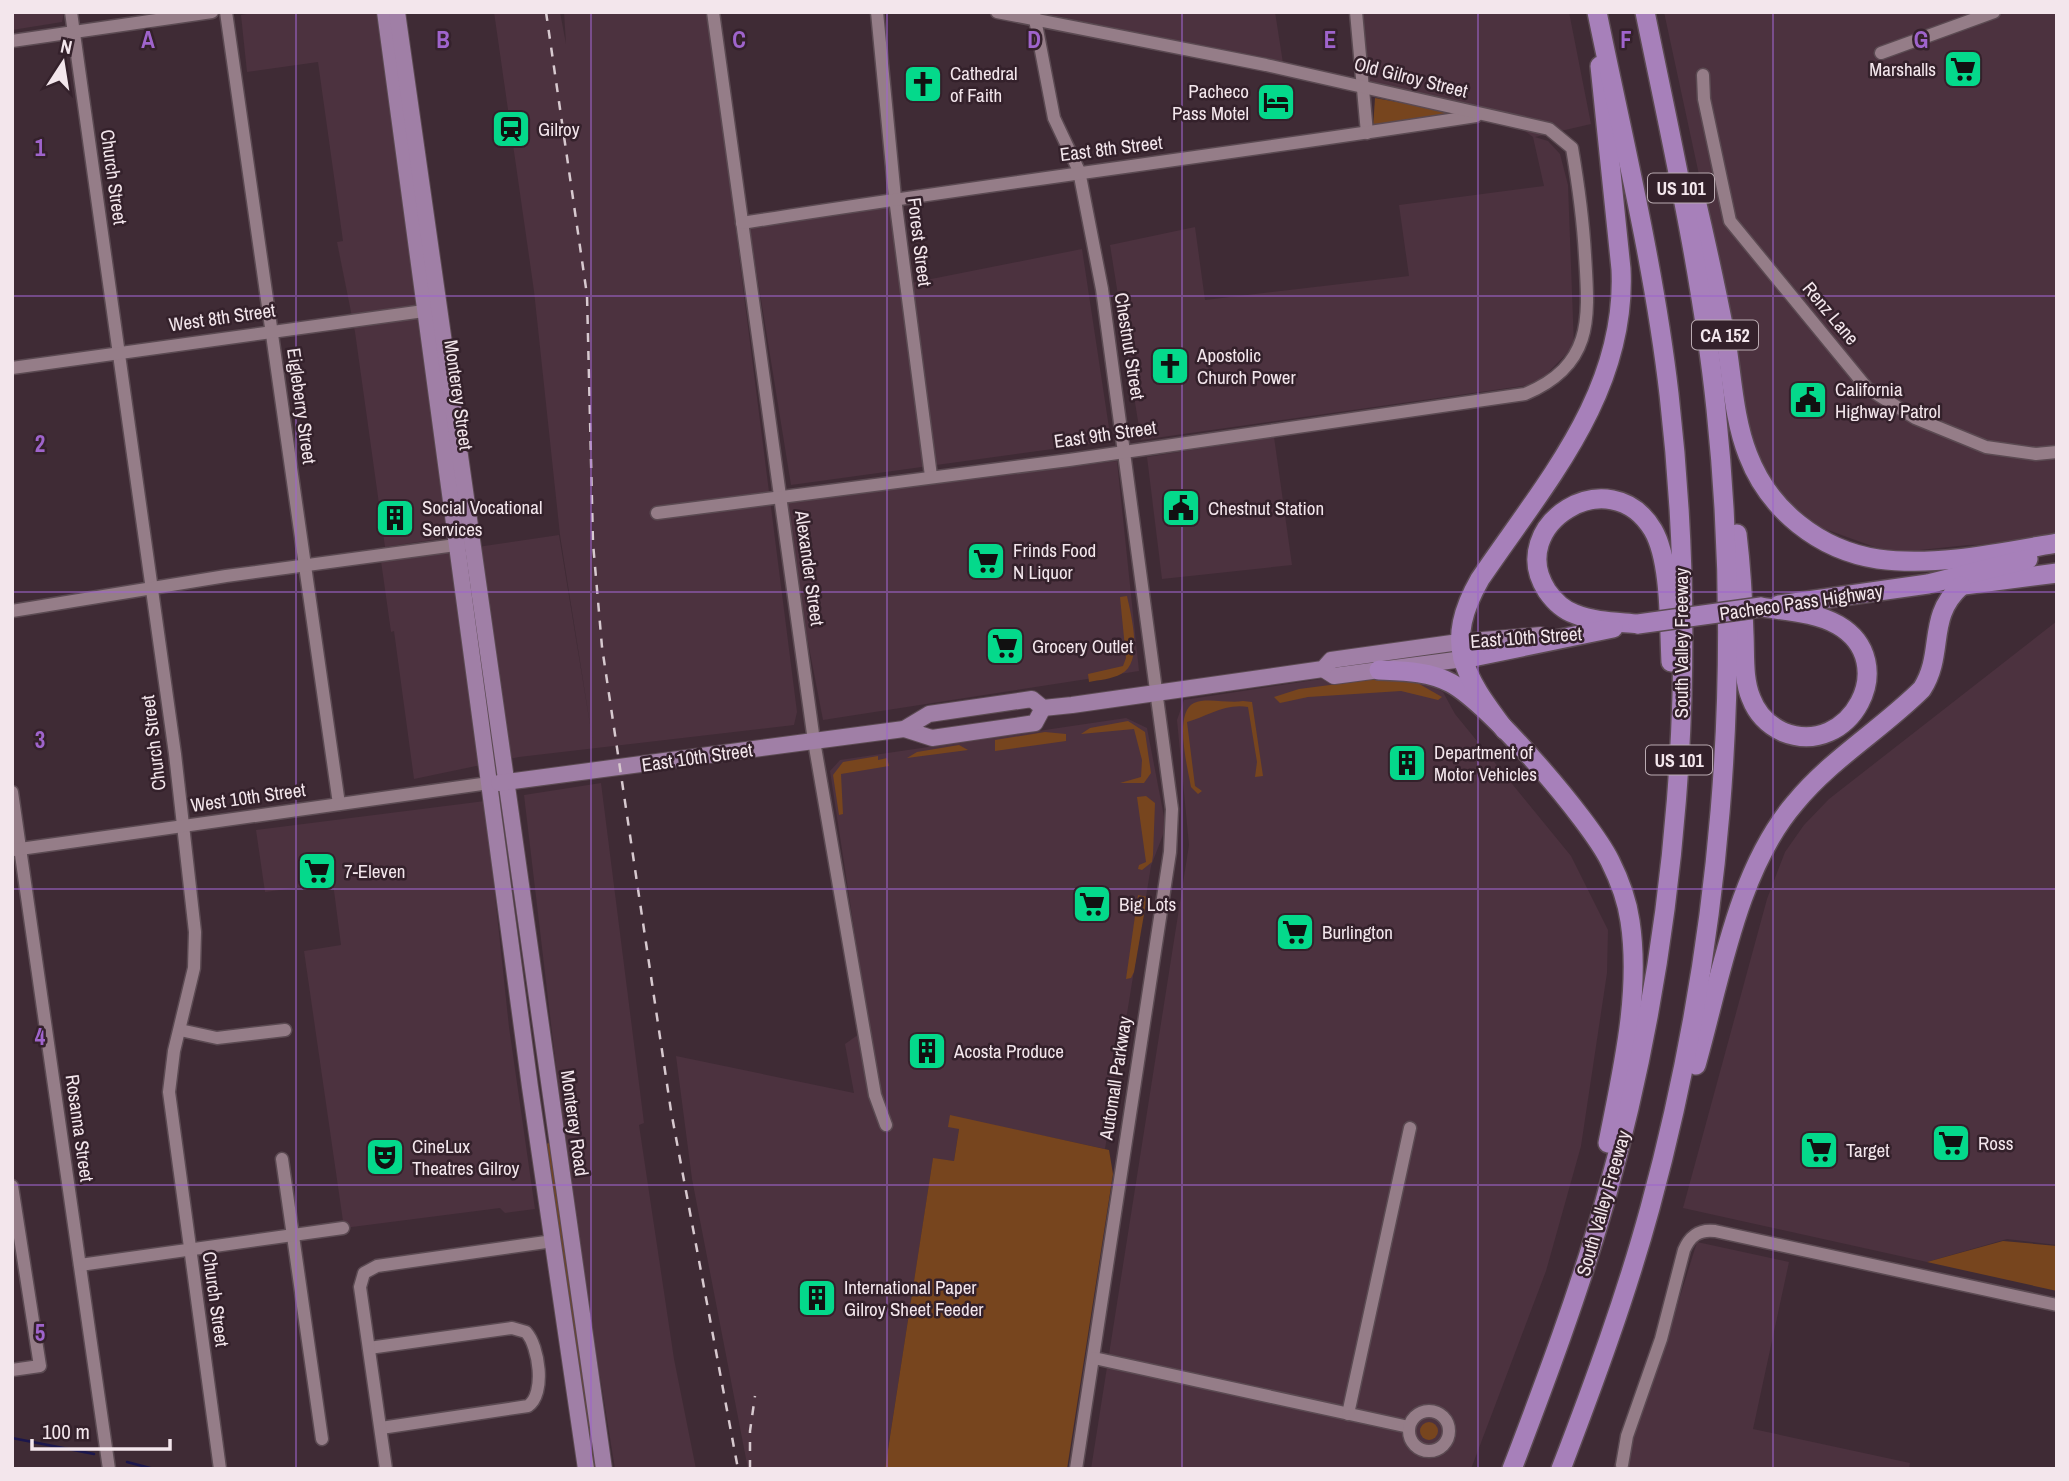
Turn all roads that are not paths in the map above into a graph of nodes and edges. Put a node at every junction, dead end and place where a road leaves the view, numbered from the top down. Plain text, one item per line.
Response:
1 (71, 12) edge
2 (212, 12) edge
3 (226, 12) edge
4 (385, 12) edge
5 (397, 12) edge
6 (713, 12) edge
7 (877, 12) edge
8 (997, 12) edge
9 (1356, 12) edge
10 (1597, 12) edge
11 (1645, 12) edge
12 (1651, 12) edge
13 (1994, 12) edge
14 (1034, 16) edge
15 (74, 32) junction
16 (1602, 34) junction
17 (12, 41) edge
18 (1881, 53) dead end
19 (1703, 75) dead end
20 (1364, 85) junction
21 (1484, 115) junction
22 (1367, 133) junction
23 (1079, 171) junction
24 (895, 198) junction
25 (742, 223) junction
26 (432, 310) junction
27 (272, 329) junction
28 (118, 351) junction
29 (1711, 365) junction
30 (12, 368) edge
31 (1555, 379) joint
32 (1126, 450) junction
33 (2057, 452) edge
34 (931, 476) junction
35 (780, 498) junction
36 (657, 513) dead end
37 (2057, 543) edge
38 (465, 544) junction
39 (2057, 553) edge
40 (304, 565) junction
41 (2057, 573) edge
42 (1928, 584) junction
43 (1961, 586) junction
44 (152, 589) junction
45 (1761, 607) junction
46 (12, 611) edge
47 (1638, 624) junction
48 (1591, 631) joint
49 (1936, 640) junction
50 (1461, 651) junction
51 (1323, 669) junction
52 (1379, 670) junction
53 (1157, 693) junction
54 (1043, 708) junction
55 (904, 729) junction
56 (1505, 730) junction
57 (814, 741) junction
58 (507, 782) junction
59 (489, 783) junction
60 (12, 792) edge
61 (339, 804) junction
62 (181, 825) junction
63 (1673, 839) junction
64 (16, 850) edge
65 (180, 1030) junction
66 (285, 1030) dead end
67 (1675, 1110) junction
68 (886, 1125) dead end
69 (1410, 1128) dead end
70 (282, 1159) dead end
71 (12, 1186) edge
72 (343, 1228) dead end
73 (293, 1235) junction
74 (553, 1241) junction
75 (190, 1249) junction
76 (80, 1265) junction
77 (1582, 1277) junction
78 (2057, 1305) edge
79 (369, 1348) junction
80 (1094, 1359) junction
81 (12, 1370) edge
82 (1348, 1414) junction
83 (1409, 1427) dead end
84 (380, 1428) junction
85 (322, 1439) dead end
86 (1622, 1465) dead end
87 (110, 1469) edge
88 (220, 1469) edge
89 (386, 1469) edge
90 (586, 1469) edge
91 (604, 1469) edge
92 (1076, 1469) edge
93 (1512, 1469) edge
94 (1561, 1469) edge

1 - 15 street, Church Street
2 - 15 street
3 - 27 street, Eigleberry Street
4 - 26 main road, Monterey Street
5 - 26 main road, Monterey Street
6 - 25 street, Alexander Street
7 - 24 street, Forest Street
8 - 14 street, Old Gilroy Street
9 - 20 street
10 - 16 highway, South Valley Freeway / US 101
11 - 29 highway, US 101
12 - 37 highway, CA 152
13 - 18 street
14 - 20 street, Old Gilroy Street
14 - 23 street, Chestnut Street
15 - 17 street
15 - 28 street, Church Street
16 - 50 highway
16 - 63 highway, South Valley Freeway / US 101
19 - 33 street, Renz Lane
20 - 21 street, Old Gilroy Street
20 - 22 street
21 - 22 street, East 8th Street
21 - 31 street, Old Gilroy Street
22 - 23 street, East 8th Street
23 - 24 street, East 8th Street
23 - 32 street, Chestnut Street
24 - 25 street, East 8th Street
24 - 34 street, Forest Street
25 - 35 street, Alexander Street
26 - 27 street, West 8th Street
26 - 38 main road, Monterey Street
27 - 28 street, West 8th Street
27 - 40 street, Eigleberry Street
28 - 30 street, West 8th Street
28 - 44 street, Church Street
29 - 45 highway
29 - 67 highway, US 101
31 - 32 street, East 9th Street
32 - 34 street, East 9th Street
32 - 53 street, Chestnut Street
34 - 35 street, East 9th Street
35 - 36 street, East 9th Street
35 - 57 street, Alexander Street
38 - 40 street
38 - 58 main road, Monterey Street
38 - 59 main road, Monterey Street
39 - 42 highway, Pacheco Pass Highway
40 - 44 street
40 - 61 street, Eigleberry Street
41 - 43 highway, Pacheco Pass Highway
42 - 43 highway, Pacheco Pass Highway
42 - 45 highway, Pacheco Pass Highway
42 - 49 highway
43 - 49 highway
44 - 46 street
44 - 62 street, Church Street
45 - 47 highway, Pacheco Pass Highway, bridge
47 - 48 highway, Pacheco Pass Highway
47 - 63 highway
48 - 50 highway, East 10th Street
49 - 67 highway
50 - 51 main road, East 10th Street
50 - 52 main road, East 10th Street
50 - 56 highway
51 - 52 main road, East 10th Street
51 - 53 main road, East 10th Street
52 - 56 highway
53 - 54 main road, East 10th Street
53 - 80 street, Automall Parkway
54 - 55 main road, East 10th Street
54 - 55 main road, East 10th Street
55 - 57 main road, East 10th Street
56 - 77 highway
57 - 58 main road, East 10th Street
57 - 68 street, Alexander Street
58 - 59 main road, East 10th Street
58 - 91 main road, Monterey Road
59 - 61 street, West 10th Street
59 - 74 main road, Monterey Road
60 - 64 street, Rosanna Street
61 - 62 street, West 10th Street
62 - 64 street, West 10th Street
62 - 65 street, Church Street
63 - 77 highway, South Valley Freeway / US 101
64 - 76 street, Rosanna Street
65 - 66 street
65 - 75 street, Church Street
67 - 94 highway, US 101
69 - 82 street
70 - 73 street
71 - 81 street
72 - 73 street
73 - 75 street
73 - 85 street
74 - 79 street
74 - 90 main road, Monterey Road
75 - 76 street
75 - 88 street, Church Street
76 - 87 street, Rosanna Street
77 - 93 highway, South Valley Freeway / US 101
78 - 86 street
79 - 84 street
79 - 84 street
80 - 82 street
80 - 92 street, Automall Parkway
82 - 83 street
84 - 89 street

